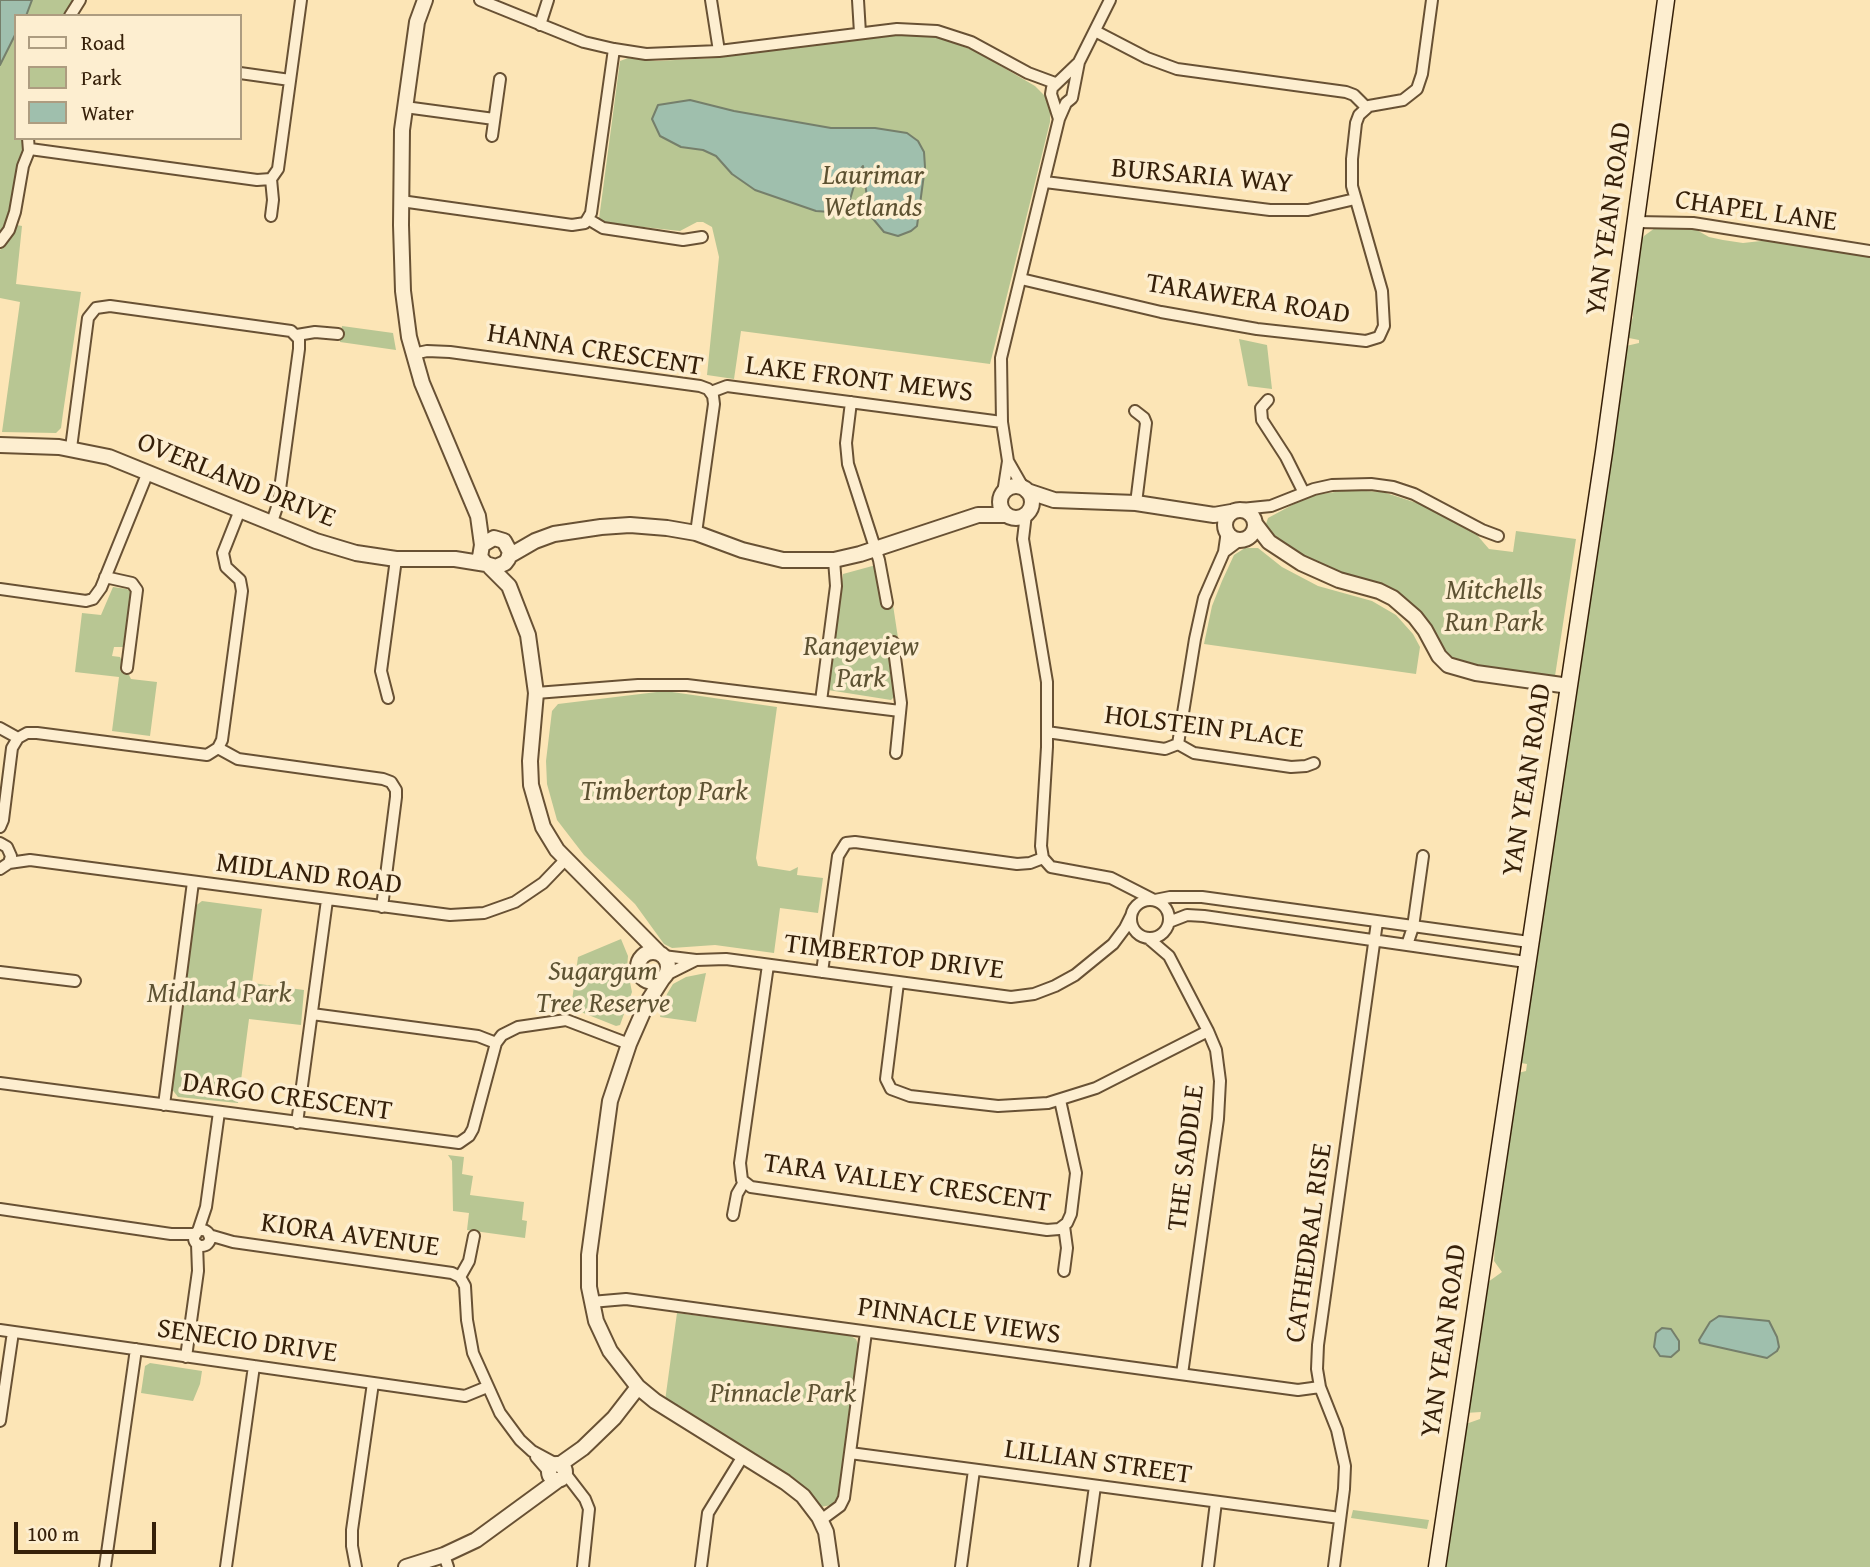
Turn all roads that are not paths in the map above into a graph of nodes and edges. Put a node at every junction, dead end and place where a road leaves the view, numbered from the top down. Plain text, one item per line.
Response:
1 (301, 0) edge
2 (415, 0) edge
3 (425, 0) edge
4 (480, 0) edge
5 (548, 0) edge
6 (711, 0) edge
7 (858, 0) edge
8 (1110, 0) edge
9 (1432, 0) edge
10 (1666, 0) edge
11 (417, 22) junction
12 (540, 25) junction
13 (1095, 31) junction
14 (860, 33) junction
15 (614, 50) junction
16 (719, 51) junction
17 (1079, 62) junction
18 (242, 73) edge
19 (500, 79) dead end
20 (290, 80) junction
21 (1054, 89) junction
22 (1074, 90) junction
23 (1066, 103) junction
24 (405, 107) junction
25 (1366, 107) junction
26 (495, 119) junction
27 (1059, 119) junction
28 (492, 136) dead end
29 (29, 144) edge
30 (271, 179) junction
31 (1045, 182) junction
32 (1355, 199) junction
33 (401, 201) junction
34 (271, 216) dead end
35 (588, 219) junction
36 (1636, 222) junction
37 (702, 237) dead end
38 (0, 242) edge
39 (1870, 251) edge
40 (1021, 279) junction
41 (338, 334) dead end
42 (297, 335) junction
43 (413, 354) junction
44 (711, 393) junction
45 (1268, 400) dead end
46 (852, 402) junction
47 (1135, 411) dead end
48 (1002, 422) junction
49 (0, 445) edge
50 (71, 448) junction
51 (1008, 461) junction
52 (148, 472) junction
53 (1025, 490) junction
54 (1304, 493) junction
55 (1002, 495) junction
56 (1054, 500) junction
57 (1136, 503) junction
58 (1271, 506) junction
59 (240, 509) junction
60 (1236, 511) junction
61 (1028, 512) junction
62 (978, 514) junction
63 (1201, 514) junction
64 (478, 516) junction
65 (1009, 516) junction
66 (272, 522) junction
67 (1256, 523) junction
68 (1226, 530) junction
69 (696, 533) junction
70 (1498, 536) dead end
71 (1023, 539) junction
72 (501, 540) junction
73 (1242, 540) junction
74 (535, 541) junction
75 (1269, 542) junction
76 (481, 546) junction
77 (875, 549) junction
78 (1224, 552) junction
79 (509, 557) junction
80 (396, 559) junction
81 (455, 559) junction
82 (834, 560) junction
83 (488, 566) junction
84 (106, 577) junction
85 (509, 586) junction
86 (0, 589) edge
87 (887, 603) dead end
88 (893, 642) dead end
89 (127, 668) dead end
90 (1569, 686) junction
91 (536, 693) junction
92 (388, 698) dead end
93 (821, 701) junction
94 (900, 711) junction
95 (0, 728) edge
96 (1047, 732) junction
97 (19, 738) junction
98 (1178, 744) junction
99 (218, 748) junction
100 (895, 752) dead end
101 (1314, 763) dead end
102 (1, 824) edge
103 (1423, 856) dead end
104 (5, 857) edge
105 (1043, 858) junction
106 (566, 859) junction
107 (0, 878) edge
108 (193, 882) junction
109 (1121, 883) junction
110 (1153, 899) junction
111 (327, 900) junction
112 (382, 907) junction
113 (1131, 913) junction
114 (1377, 922) junction
115 (1169, 923) junction
116 (634, 927) junction
117 (1413, 928) junction
118 (1145, 937) junction
119 (1374, 940) junction
120 (1529, 942) junction
121 (1113, 944) junction
122 (1407, 945) junction
123 (661, 954) junction
124 (1169, 956) junction
125 (641, 958) junction
126 (696, 960) junction
127 (1526, 962) junction
128 (768, 965) junction
129 (0, 972) edge
130 (822, 972) junction
131 (664, 976) junction
132 (643, 978) junction
133 (75, 981) dead end
134 (898, 983) junction
135 (647, 1003) junction
136 (312, 1014) junction
137 (1208, 1031) junction
138 (496, 1043) junction
139 (629, 1044) junction
140 (0, 1083) edge
141 (1060, 1100) junction
142 (164, 1105) junction
143 (219, 1112) junction
144 (297, 1122) junction
145 (744, 1182) junction
146 (0, 1209) edge
147 (733, 1215) dead end
148 (1064, 1226) junction
149 (474, 1236) dead end
150 (202, 1238) junction
151 (1064, 1271) dead end
152 (460, 1277) junction
153 (591, 1303) junction
154 (0, 1330) edge
155 (13, 1332) junction
156 (866, 1332) junction
157 (136, 1349) junction
158 (186, 1357) junction
159 (254, 1366) junction
160 (1182, 1374) junction
161 (373, 1383) junction
162 (487, 1387) junction
163 (1320, 1387) junction
164 (641, 1389) junction
165 (0, 1421) edge
166 (850, 1453) junction
167 (743, 1456) junction
168 (974, 1470) junction
169 (558, 1473) junction
170 (1095, 1486) junction
171 (1216, 1502) junction
172 (1340, 1518) junction
173 (821, 1520) junction
174 (446, 1561) edge
175 (105, 1567) edge
176 (226, 1567) edge
177 (356, 1567) edge
178 (406, 1567) edge
179 (583, 1567) edge
180 (701, 1567) edge
181 (831, 1567) edge
182 (961, 1567) edge
183 (1084, 1567) edge
184 (1208, 1567) edge
185 (1334, 1567) edge
186 (1437, 1567) edge

1 - 20 street
2 - 11 street
3 - 11 street
4 - 12 street
5 - 12 street
6 - 16 street
7 - 14 street
8 - 13 street
9 - 25 street
10 - 36 main road, YAN YEAN ROAD
11 - 24 street
12 - 15 street
13 - 17 street
13 - 25 street
14 - 16 street
14 - 21 street
15 - 16 street
15 - 35 street
17 - 21 street
17 - 22 street
18 - 20 street
19 - 26 street
20 - 30 street
21 - 22 street
21 - 23 street
21 - 27 street
22 - 23 street
23 - 27 street
24 - 26 street
24 - 33 street
25 - 32 street, TARAWERA ROAD
26 - 28 street
27 - 31 street
29 - 30 street
29 - 38 street
30 - 34 street
31 - 32 street, BURSARIA WAY
31 - 40 street
32 - 40 street, TARAWERA ROAD
33 - 35 street
33 - 43 street
35 - 37 street
36 - 39 street, CHAPEL LANE
36 - 90 main road, YAN YEAN ROAD
40 - 48 street
41 - 42 street
42 - 50 street
42 - 66 street
43 - 44 street, HANNA CRESCENT
43 - 64 street
44 - 46 street, LAKE FRONT MEWS
44 - 69 street, HANNA CRESCENT
45 - 54 street
46 - 48 street, LAKE FRONT MEWS
46 - 77 street
47 - 57 street
48 - 51 street
49 - 50 street, OVERLAND DRIVE
50 - 52 street, OVERLAND DRIVE
51 - 53 street
51 - 55 street
52 - 59 street, OVERLAND DRIVE
52 - 84 street
53 - 55 street
53 - 56 street
53 - 61 street
54 - 58 street
54 - 70 street
55 - 62 street
55 - 65 street
56 - 57 street
56 - 61 street
57 - 63 street
58 - 60 street
58 - 67 street
59 - 66 street, OVERLAND DRIVE
59 - 99 street
60 - 63 street
60 - 67 street
60 - 68 street
61 - 65 street
61 - 71 street
62 - 65 street
62 - 77 street
63 - 68 street
64 - 72 street
64 - 76 street
65 - 71 street
66 - 80 street, OVERLAND DRIVE
67 - 73 street
67 - 75 street
68 - 73 street
68 - 78 street
69 - 74 street
69 - 82 street
71 - 96 street
72 - 74 street
72 - 76 street
72 - 79 street
73 - 75 street
73 - 78 street
74 - 79 street
75 - 90 street
76 - 81 street, OVERLAND DRIVE
76 - 83 street
77 - 82 street
77 - 87 street
78 - 98 street
79 - 83 street
79 - 85 street
80 - 81 street, OVERLAND DRIVE
80 - 92 street
81 - 83 street, OVERLAND DRIVE
82 - 93 street
83 - 85 street
84 - 86 street
84 - 89 street
85 - 91 street
88 - 94 street
90 - 120 main road, YAN YEAN ROAD
91 - 93 street
91 - 106 street
93 - 94 street
94 - 100 street
95 - 97 street
96 - 98 street, HOLSTEIN PLACE
96 - 105 street
97 - 99 street
97 - 102 street
98 - 101 street, HOLSTEIN PLACE
99 - 112 street
102 - 104 street
103 - 117 street
104 - 107 street
104 - 108 street, MIDLAND ROAD
105 - 109 street
105 - 130 street
106 - 112 street, MIDLAND ROAD
106 - 116 street
108 - 111 street, MIDLAND ROAD
108 - 142 street
109 - 110 street
109 - 113 street
110 - 113 street
110 - 114 street
110 - 115 street
111 - 112 street, MIDLAND ROAD
111 - 136 street
113 - 118 street
113 - 121 street, TIMBERTOP DRIVE
114 - 117 street
114 - 119 street, CATHEDRAL RISE
115 - 118 street
115 - 119 street
115 - 124 street, THE SADDLE
116 - 123 street
116 - 125 street
117 - 120 street
117 - 122 street
118 - 121 street, TIMBERTOP DRIVE
118 - 124 street, THE SADDLE
119 - 122 street
119 - 163 street, CATHEDRAL RISE
120 - 127 main road, YAN YEAN ROAD
121 - 134 street, TIMBERTOP DRIVE
122 - 127 street
123 - 125 street
123 - 126 street, TIMBERTOP DRIVE
123 - 131 street
124 - 137 street, THE SADDLE
125 - 132 street
126 - 128 street, TIMBERTOP DRIVE
126 - 131 street, TIMBERTOP DRIVE
127 - 186 main road, YAN YEAN ROAD
128 - 130 street, TIMBERTOP DRIVE
128 - 145 street, TARA VALLEY CRESCENT
129 - 133 street
130 - 134 street, TIMBERTOP DRIVE
131 - 132 street
131 - 135 street
132 - 135 street
134 - 141 street
135 - 139 street
136 - 138 street
136 - 144 street
137 - 141 street
137 - 160 street, THE SADDLE
138 - 139 street
138 - 144 street, DARGO CRESCENT
139 - 153 street
140 - 142 street, DARGO CRESCENT
141 - 148 street, TARA VALLEY CRESCENT
142 - 143 street, DARGO CRESCENT
143 - 144 street, DARGO CRESCENT
143 - 150 street
145 - 147 street, TARA VALLEY CRESCENT
145 - 148 street, TARA VALLEY CRESCENT
146 - 150 street, KIORA AVENUE
148 - 151 street, TARA VALLEY CRESCENT
149 - 152 street, KIORA AVENUE
150 - 152 street, KIORA AVENUE
150 - 158 street
152 - 162 street, KIORA AVENUE
153 - 156 street, PINNACLE VIEWS
153 - 164 street
154 - 155 street, SENECIO DRIVE
155 - 157 street, SENECIO DRIVE
155 - 165 street
156 - 160 street, PINNACLE VIEWS
156 - 166 street
157 - 158 street, SENECIO DRIVE
157 - 175 street
158 - 159 street, SENECIO DRIVE
159 - 161 street, SENECIO DRIVE
159 - 176 street
160 - 163 street, PINNACLE VIEWS
161 - 162 street, SENECIO DRIVE
161 - 177 street
162 - 169 street, KIORA AVENUE
163 - 172 street, CATHEDRAL RISE
164 - 167 street
164 - 169 street
166 - 168 street, LILLIAN STREET
166 - 173 street
167 - 173 street
167 - 180 street
168 - 170 street, LILLIAN STREET
168 - 182 street
169 - 174 street
169 - 179 street
170 - 171 street, LILLIAN STREET
170 - 183 street
171 - 172 street, LILLIAN STREET
171 - 184 street
172 - 185 street, CATHEDRAL RISE
173 - 181 street
174 - 178 street

